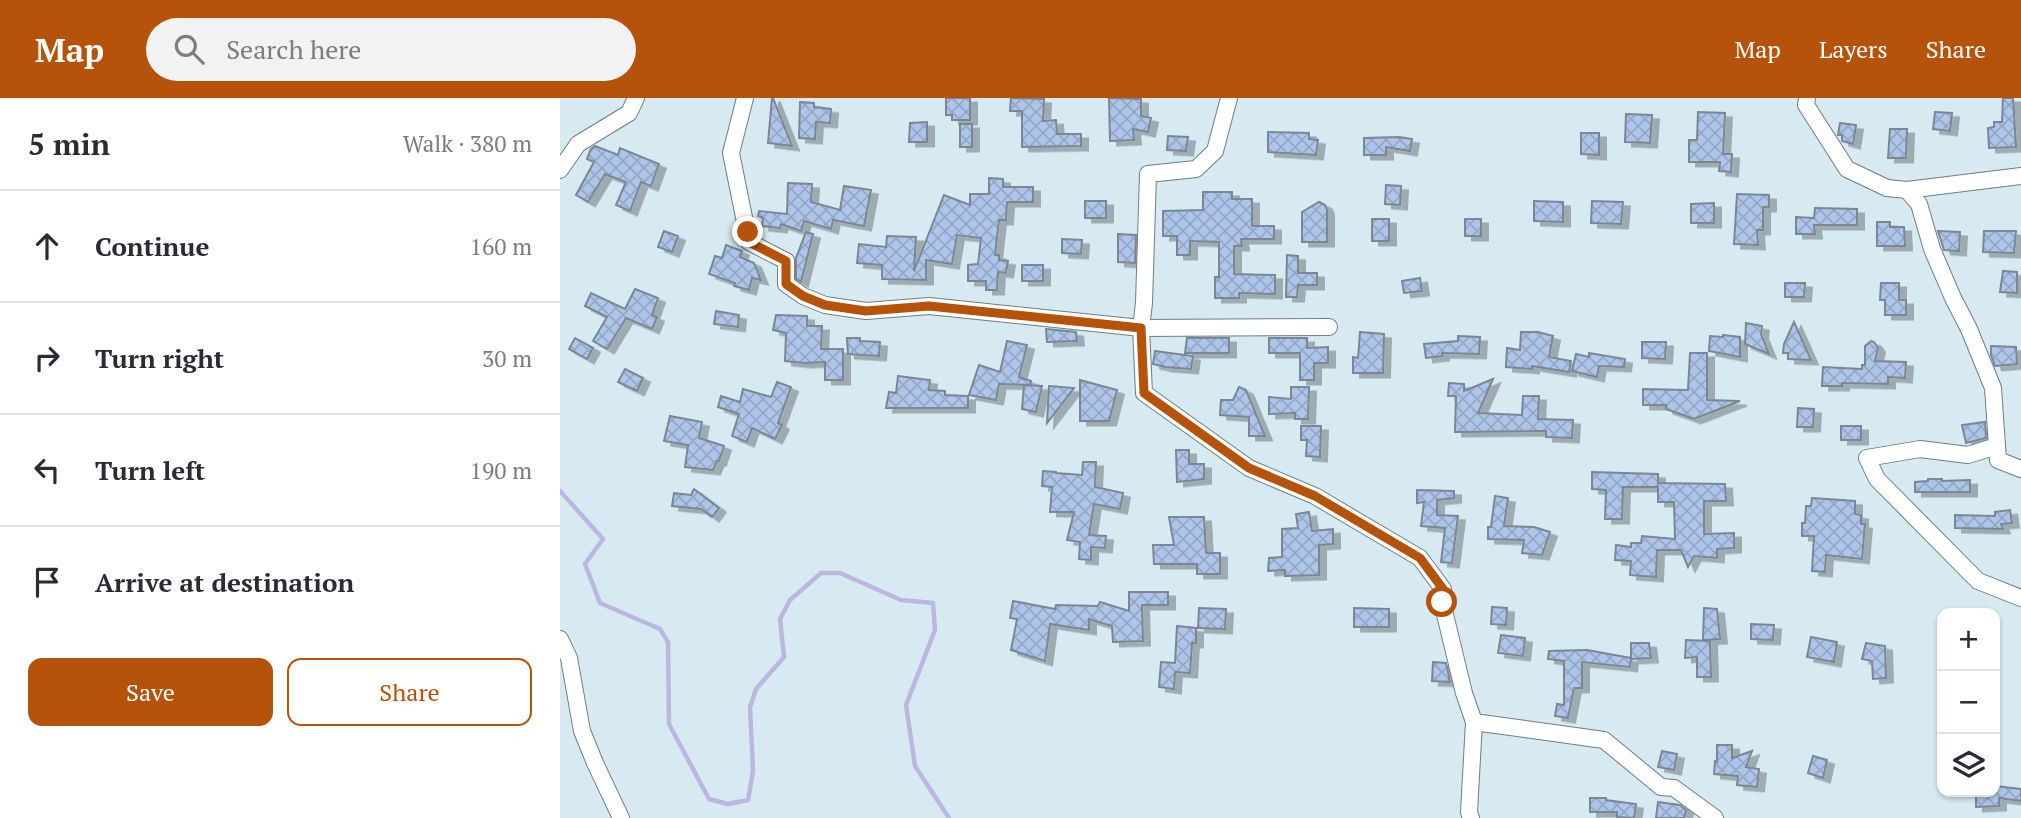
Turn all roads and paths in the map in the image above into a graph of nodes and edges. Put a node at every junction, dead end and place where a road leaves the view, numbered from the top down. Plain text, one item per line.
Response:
1 (636, 98) edge
2 (745, 98) edge
3 (1230, 98) edge
4 (1807, 98) edge
5 (560, 170) edge
6 (2021, 176) edge
7 (1907, 190) junction
8 (1329, 327) dead end
9 (1141, 328) junction
10 (1997, 446) junction
11 (2021, 469) edge
12 (2021, 598) edge
13 (560, 639) edge
14 (1474, 722) junction
15 (621, 818) edge
16 (1471, 818) edge
17 (1715, 818) edge

1 - 5 street
2 - 9 street
3 - 9 street
4 - 7 street
6 - 7 street
7 - 10 street
8 - 9 street
9 - 14 street
10 - 11 street
10 - 12 street
13 - 15 street
14 - 16 street
14 - 17 street

